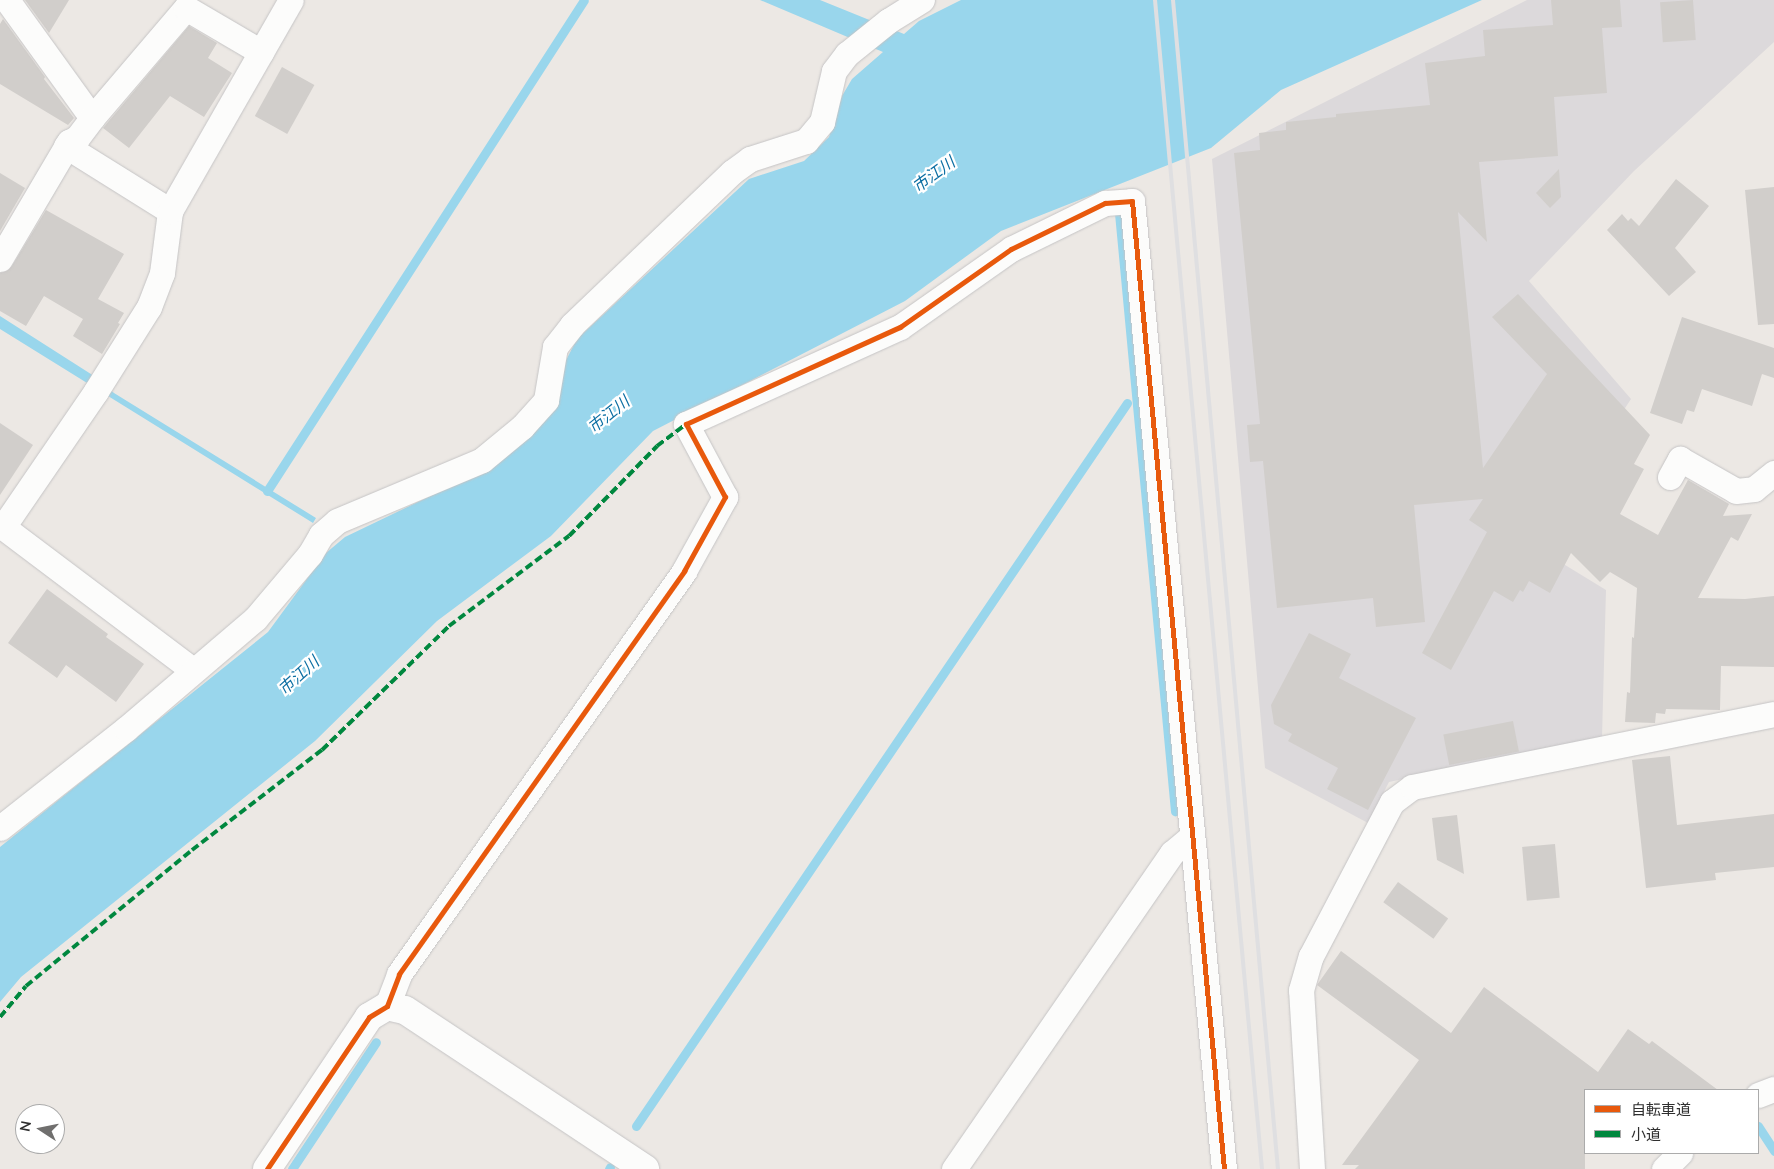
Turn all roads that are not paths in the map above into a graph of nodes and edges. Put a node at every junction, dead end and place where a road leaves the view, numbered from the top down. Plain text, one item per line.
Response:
1 (7, 0) edge
2 (291, 0) edge
3 (922, 0) edge
4 (194, 6) edge
5 (261, 52) junction
6 (92, 118) junction
7 (66, 146) junction
8 (170, 211) junction
9 (0, 259) edge
10 (1774, 473) edge
11 (1670, 477) dead end
12 (2, 527) edge
13 (193, 670) junction
14 (1774, 714) edge
15 (0, 828) edge
16 (1192, 836) junction
17 (387, 1006) junction
18 (1774, 1088) edge
19 (1759, 1094) edge
20 (1679, 1154) edge
21 (267, 1169) edge
22 (645, 1169) edge
23 (954, 1169) edge
24 (1224, 1169) edge
25 (1312, 1169) edge
26 (1664, 1169) edge

1 - 6 street
2 - 5 street
3 - 13 street
4 - 5 street
4 - 6 street
5 - 8 street
6 - 7 street
7 - 8 street
7 - 9 street
8 - 12 street
10 - 11 street
12 - 13 street
13 - 15 street
14 - 25 street
16 - 17 street
16 - 23 street
16 - 24 street
17 - 21 street
17 - 22 street
18 - 19 street
20 - 26 street

